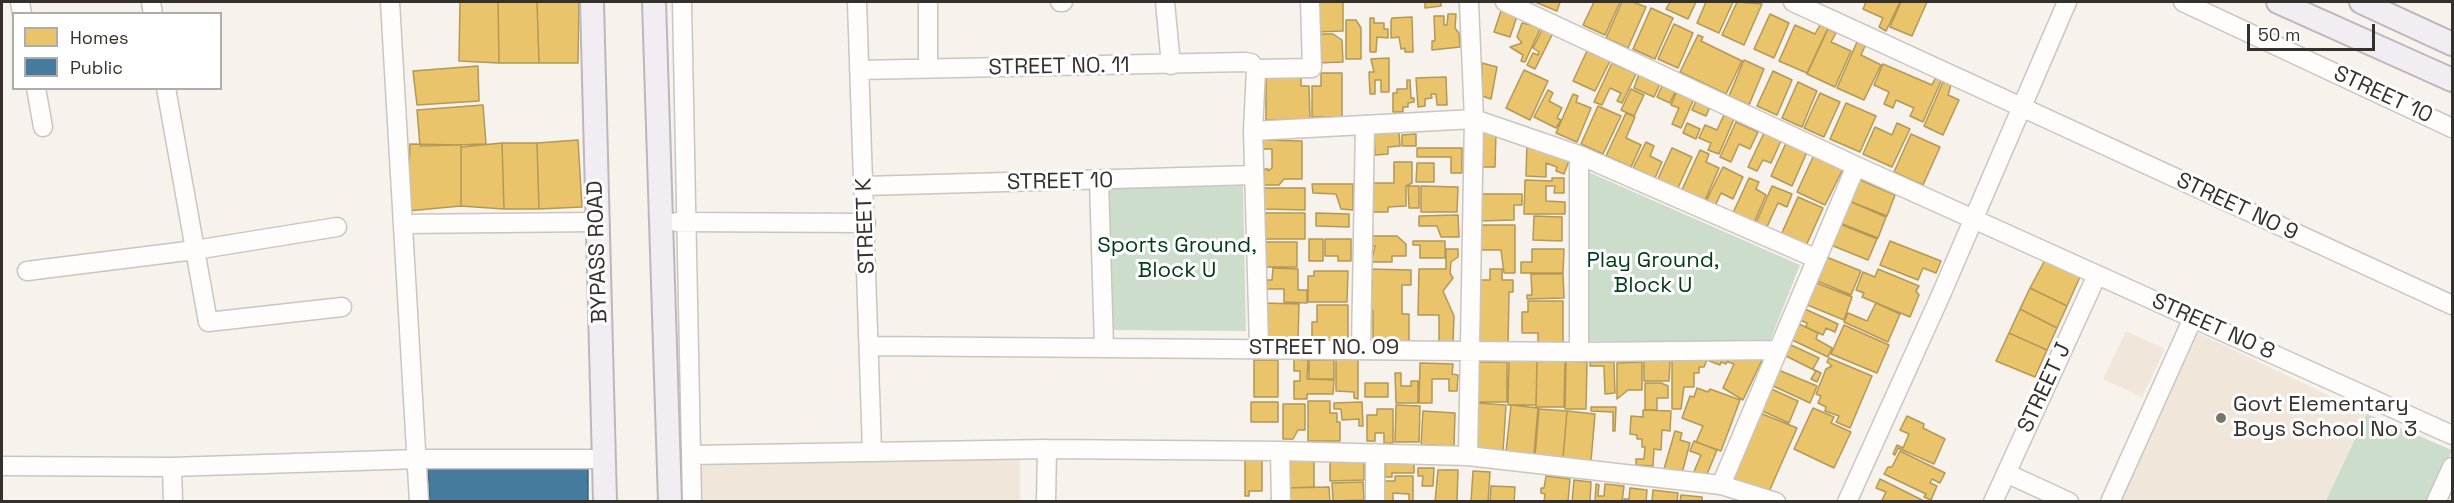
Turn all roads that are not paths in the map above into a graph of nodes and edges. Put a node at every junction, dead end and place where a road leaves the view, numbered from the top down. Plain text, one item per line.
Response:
1 (390, 2) edge
2 (592, 2) edge
3 (654, 2) edge
4 (667, 2) edge
5 (682, 2) edge
6 (857, 2) edge
7 (928, 2) edge
8 (1166, 2) edge
9 (1310, 2) edge
10 (1469, 2) edge
11 (1504, 2) edge
12 (1793, 2) edge
13 (2067, 2) edge
14 (2183, 2) edge
15 (2278, 2) edge
16 (2361, 2) edge
17 (2452, 44) edge
18 (656, 57) junction
19 (1171, 65) junction
20 (928, 68) junction
21 (1256, 69) junction
22 (859, 70) junction
23 (2452, 80) edge
24 (36, 90) edge
25 (166, 90) edge
26 (2022, 108) junction
27 (1474, 119) junction
28 (1365, 125) junction
29 (43, 127) dead end
30 (2452, 128) edge
31 (1253, 131) junction
32 (1579, 155) junction
33 (1856, 166) junction
34 (1254, 175) junction
35 (1099, 181) junction
36 (865, 186) junction
37 (1973, 219) junction
38 (596, 222) junction
39 (662, 222) junction
40 (685, 222) junction
41 (866, 223) junction
42 (404, 224) junction
43 (337, 227) dead end
44 (195, 250) junction
45 (1815, 258) junction
46 (27, 271) dead end
47 (2097, 274) junction
48 (2452, 306) edge
49 (342, 307) dead end
50 (2193, 318) junction
51 (869, 346) junction
52 (1104, 346) junction
53 (1259, 347) junction
54 (1361, 348) junction
55 (1470, 349) junction
56 (1778, 350) junction
57 (1579, 352) junction
58 (2452, 435) edge
59 (1047, 448) junction
60 (872, 451) junction
61 (1280, 451) junction
62 (1376, 453) junction
63 (691, 455) junction
64 (1468, 456) junction
65 (418, 459) junction
66 (602, 459) junction
67 (2, 464) edge
68 (2452, 467) edge
69 (172, 468) junction
70 (2006, 473) junction
71 (1720, 485) junction
72 (173, 501) edge
73 (419, 501) edge
74 (605, 501) edge
75 (670, 501) edge
76 (692, 501) edge
77 (1046, 501) edge
78 (1281, 501) edge
79 (1375, 501) edge
80 (1776, 501) edge
81 (1847, 501) edge
82 (1993, 501) edge
83 (2069, 501) edge
84 (2110, 501) edge
85 (2436, 501) edge

1 - 42 street
2 - 38 main road, BYPASS ROAD
3 - 18 main road
4 - 18 main road
5 - 40 street
6 - 22 street, STREET K
7 - 20 street
8 - 19 street
9 - 21 street, STREET NO. 11
10 - 27 street
11 - 33 street, STREET NO 8
12 - 26 street, STREET NO 9
13 - 26 street
14 - 30 street, STREET 10
15 - 23 main road
16 - 17 main road
18 - 39 main road
19 - 20 street, STREET NO. 11
19 - 21 street, STREET NO. 11
20 - 22 street, STREET NO. 11
21 - 31 street
22 - 36 street, STREET K
24 - 29 street
25 - 44 street
26 - 37 street
26 - 48 street, STREET NO 9
27 - 28 street
27 - 32 street
27 - 55 street
28 - 31 street
28 - 54 street
31 - 34 street
32 - 45 street
32 - 57 street
33 - 37 street, STREET NO 8
33 - 45 street
34 - 35 street, STREET 10
34 - 53 street
35 - 36 street, STREET 10
35 - 52 street
36 - 41 street, STREET K
37 - 47 street, STREET NO 8
37 - 81 street
38 - 42 street
38 - 66 main road, BYPASS ROAD
39 - 40 street
39 - 75 main road
40 - 41 street
40 - 63 street
41 - 51 street, STREET K
42 - 65 street
43 - 44 street
44 - 46 street
44 - 49 street
45 - 56 street
47 - 50 street, STREET NO 8
47 - 70 street, STREET J
50 - 58 street, STREET NO 8
50 - 84 street
51 - 52 street, STREET NO. 09
51 - 60 street, STREET K
52 - 53 street, STREET NO. 09
53 - 54 street, STREET NO. 09
54 - 55 street, STREET NO. 09
55 - 57 street, STREET NO. 09
55 - 64 street
56 - 57 street, STREET NO. 09
56 - 71 street
59 - 60 street
59 - 61 street
59 - 77 street
60 - 63 street
61 - 62 street
61 - 78 street
62 - 64 street
62 - 79 street
63 - 76 street
64 - 71 street
65 - 66 street
65 - 69 street
65 - 73 street
66 - 74 main road, BYPASS ROAD
67 - 69 street
68 - 85 street
69 - 72 street
70 - 82 street, STREET J
70 - 83 street
71 - 80 street

